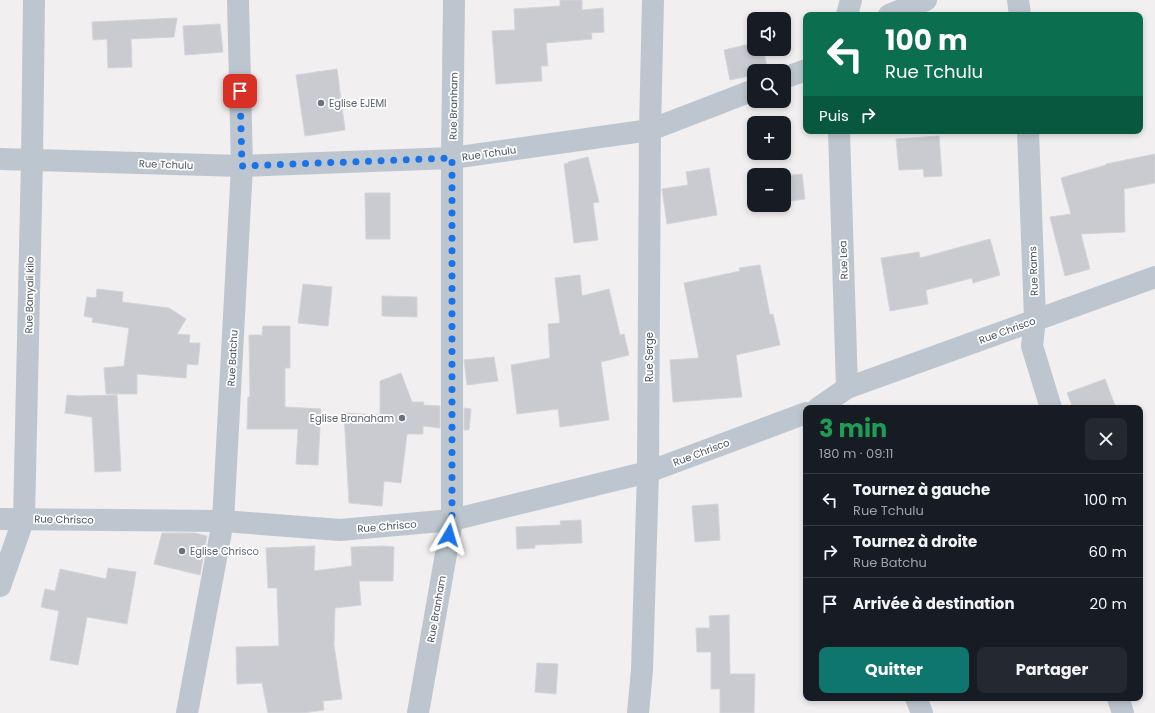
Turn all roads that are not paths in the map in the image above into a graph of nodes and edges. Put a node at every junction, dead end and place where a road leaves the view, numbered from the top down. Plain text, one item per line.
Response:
1 (34, 0) edge
2 (238, 0) edge
3 (454, 0) edge
4 (653, 0) edge
5 (851, 0) edge
6 (926, 0) edge
7 (1018, 0) edge
8 (849, 12) edge
9 (897, 12) edge
10 (1020, 12) edge
11 (803, 71) edge
12 (791, 75) edge
13 (747, 93) edge
14 (650, 130) junction
15 (840, 134) edge
16 (1028, 134) edge
17 (0, 158) edge
18 (452, 158) junction
19 (32, 160) junction
20 (242, 166) junction
21 (1155, 277) edge
22 (1035, 319) junction
23 (847, 388) junction
24 (822, 405) edge
25 (1050, 405) edge
26 (803, 414) edge
27 (648, 472) junction
28 (24, 518) junction
29 (0, 519) edge
30 (452, 520) junction
31 (223, 521) junction
32 (0, 586) edge
33 (917, 701) edge
34 (1119, 701) edge
35 (187, 713) edge
36 (418, 713) edge
37 (638, 713) edge
38 (922, 713) edge
39 (1123, 713) edge

1 - 19 street, Rue Banyali kilo
2 - 20 street, Rue Batchu
3 - 18 street, Rue Branham
4 - 14 street, Rue Serge
5 - 8 street
6 - 9 street
7 - 10 street
11 - 12 street
13 - 14 street, Rue Tchulu
14 - 18 street, Rue Tchulu
14 - 27 street, Rue Serge
15 - 23 street, Rue Lea
16 - 22 street, Rue Rams
17 - 19 street, Rue Tchulu
18 - 20 street, Rue Tchulu
18 - 30 street, Rue Branham
19 - 20 street, Rue Tchulu
19 - 28 street, Rue Banyali kilo
20 - 31 street, Rue Batchu
21 - 22 street, Rue Chrisco
22 - 23 street, Rue Chrisco
22 - 25 street, Rue Rams
23 - 24 street, Rue Chrisco
26 - 27 street, Rue Chrisco
27 - 30 street, Rue Chrisco
27 - 37 street, Rue Serge
28 - 29 street, Rue Chrisco
28 - 31 street, Rue Chrisco
28 - 32 street, Rue Banyali kilo
30 - 31 street, Rue Chrisco
30 - 36 street, Rue Branham
31 - 35 street, Rue Batchu
33 - 38 street
34 - 39 street

